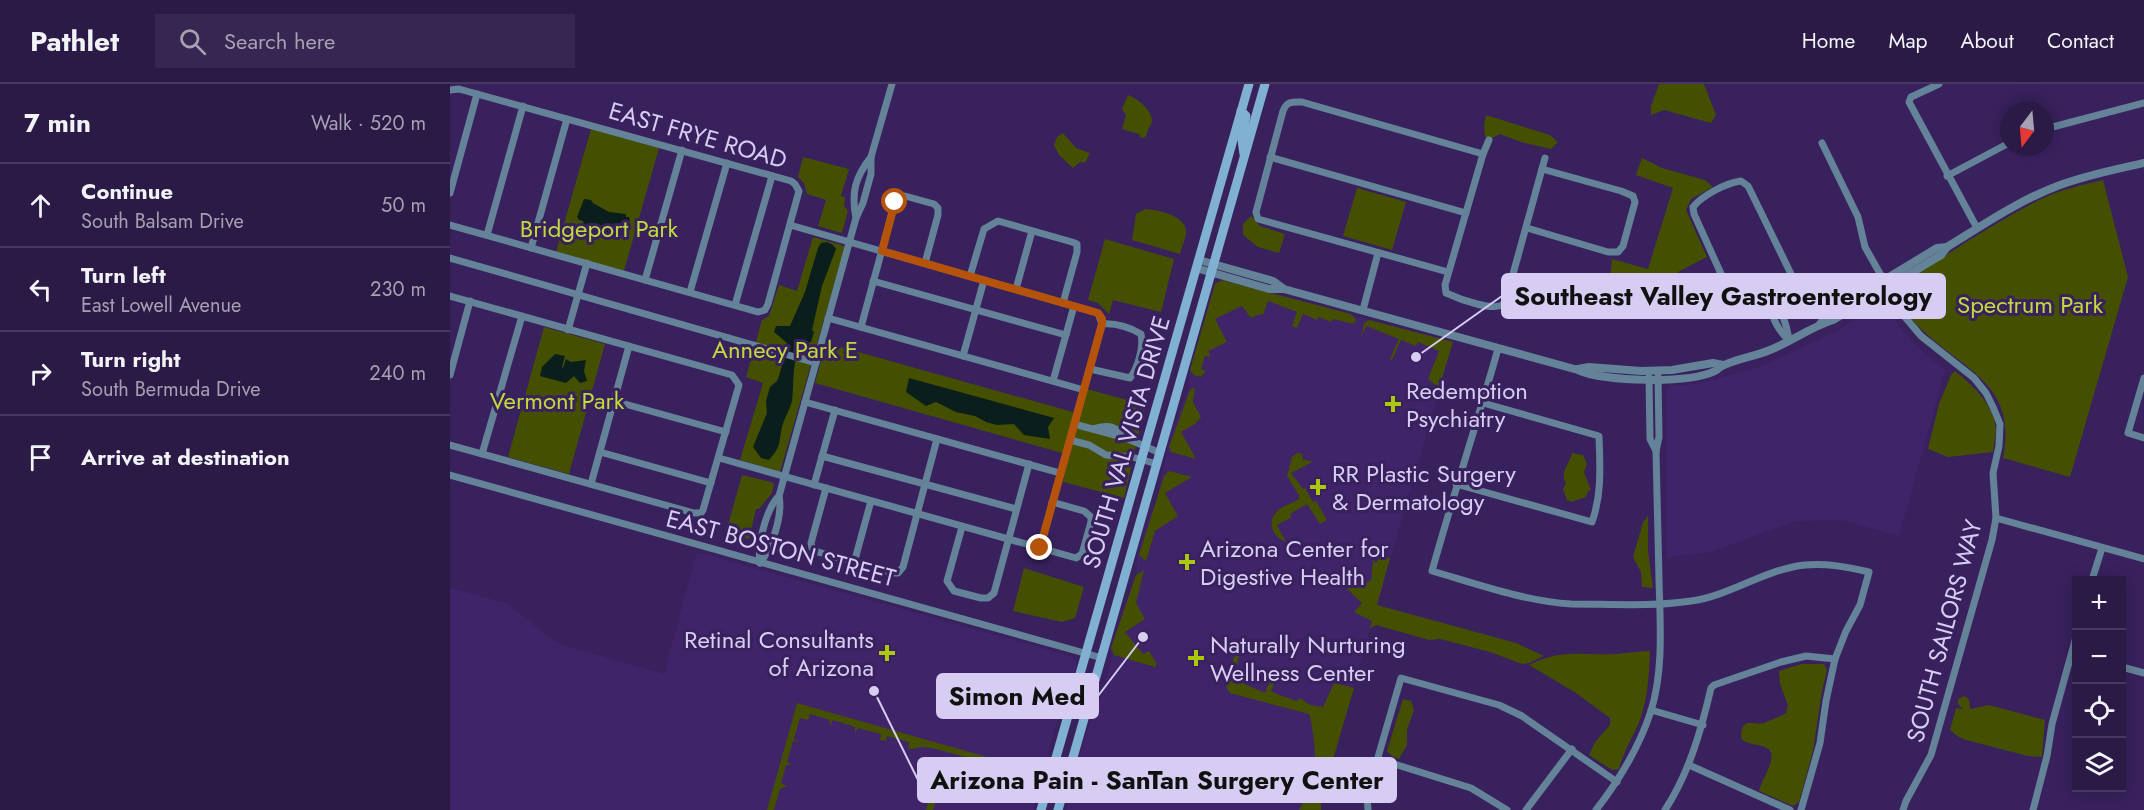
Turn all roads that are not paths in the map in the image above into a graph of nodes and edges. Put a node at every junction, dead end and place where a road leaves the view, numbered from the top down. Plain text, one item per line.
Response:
1 (892, 84) edge
2 (1249, 84) edge
3 (1265, 84) edge
4 (1939, 84) edge
5 (450, 89) edge
6 (477, 94) junction
7 (2144, 103) edge
8 (522, 106) junction
9 (1241, 111) junction
10 (567, 119) junction
11 (2054, 127) edge
12 (1489, 140) dead end
13 (1822, 143) dead end
14 (2000, 147) edge
15 (682, 150) junction
16 (1483, 154) junction
17 (871, 158) junction
18 (1244, 158) junction
19 (1270, 158) junction
20 (1545, 158) dead end
21 (727, 163) junction
22 (2144, 163) edge
23 (1542, 169) junction
24 (772, 176) junction
25 (1947, 176) junction
26 (450, 193) edge
27 (1466, 213) junction
28 (856, 218) junction
29 (450, 225) edge
30 (790, 225) junction
31 (1527, 228) junction
32 (1977, 228) junction
33 (1032, 231) junction
34 (487, 235) junction
35 (849, 242) junction
36 (531, 248) junction
37 (882, 251) junction
38 (1378, 253) junction
39 (450, 258) edge
40 (587, 263) junction
41 (925, 263) junction
42 (1197, 264) junction
43 (1212, 268) junction
44 (1448, 272) junction
45 (970, 276) junction
46 (645, 280) junction
47 (984, 280) junction
48 (873, 281) junction
49 (1885, 284) junction
50 (1509, 288) junction
51 (1016, 289) junction
52 (690, 292) junction
53 (450, 296) edge
54 (578, 296) junction
55 (1732, 298) junction
56 (470, 301) junction
57 (1063, 303) junction
58 (1771, 304) junction
59 (735, 305) junction
60 (1074, 306) junction
61 (976, 310) junction
62 (1363, 310) junction
63 (522, 316) junction
64 (828, 318) junction
65 (1102, 324) junction
66 (861, 327) junction
67 (568, 330) junction
68 (1065, 335) junction
69 (1789, 341) junction
70 (629, 346) junction
71 (1498, 349) junction
72 (963, 356) junction
73 (816, 363) junction
74 (1090, 369) junction
75 (450, 375) edge
76 (1653, 375) junction
77 (2144, 378) edge
78 (1053, 381) junction
79 (1084, 390) junction
80 (614, 401) junction
81 (805, 402) junction
82 (1483, 403) junction
83 (835, 410) junction
84 (1074, 424) junction
85 (726, 432) junction
86 (2144, 438) edge
87 (937, 439) junction
88 (1070, 440) junction
89 (450, 445) edge
90 (1145, 446) junction
91 (600, 452) junction
92 (1160, 453) junction
93 (482, 454) junction
94 (822, 456) junction
95 (719, 458) junction
96 (1141, 459) junction
97 (1029, 464) junction
98 (1157, 464) junction
99 (1060, 473) junction
100 (450, 475) edge
101 (784, 476) junction
102 (711, 483) junction
103 (591, 484) junction
104 (925, 484) junction
105 (1456, 484) junction
106 (814, 485) junction
107 (826, 488) junction
108 (871, 501) junction
109 (1052, 502) junction
110 (1016, 509) junction
111 (917, 514) junction
112 (1996, 518) junction
113 (962, 527) junction
114 (1008, 540) junction
115 (1040, 548) junction
116 (2102, 548) junction
117 (2144, 559) edge
118 (760, 563) junction
119 (854, 563) junction
120 (2093, 576) edge
121 (1660, 603) junction
122 (1086, 653) junction
123 (1102, 658) junction
124 (1834, 659) junction
125 (2072, 660) edge
126 (2126, 669) edge
127 (2144, 674) edge
128 (1651, 710) junction
129 (1703, 725) junction
130 (1572, 749) junction
131 (1378, 759) junction
132 (1689, 765) junction
133 (1617, 782) junction
134 (1041, 810) edge
135 (1058, 810) edge
136 (1368, 810) edge
137 (1507, 810) edge
138 (1526, 810) edge
139 (1596, 810) edge
140 (1665, 810) edge
141 (1790, 810) edge
142 (1801, 810) edge
143 (1904, 810) edge
144 (2033, 810) edge

1 - 17 street
2 - 9 main road, SOUTH VAL VISTA DRIVE
3 - 18 main road, SOUTH VAL VISTA DRIVE
4 - 25 street
5 - 6 street, EAST FRYE ROAD
6 - 8 street, EAST FRYE ROAD
6 - 26 street
7 - 11 street
8 - 10 street, EAST FRYE ROAD
8 - 34 street
9 - 18 main road
9 - 42 main road, SOUTH VAL VISTA DRIVE
10 - 15 street, EAST FRYE ROAD
10 - 36 street
12 - 16 street
13 - 49 street, SOUTH SAILORS WAY
14 - 25 street
15 - 21 street, EAST FRYE ROAD
15 - 46 street
16 - 19 street
16 - 27 street
17 - 28 street
17 - 28 street
18 - 43 main road, SOUTH VAL VISTA DRIVE
19 - 27 street
19 - 38 street
20 - 23 street
21 - 24 street, EAST FRYE ROAD
21 - 52 street
22 - 32 street
23 - 31 street
23 - 31 street
24 - 30 street, EAST FRYE ROAD
24 - 59 street
25 - 32 street
27 - 44 street
28 - 35 street
29 - 34 street
30 - 35 street
30 - 59 street
31 - 50 street
32 - 49 street
33 - 45 street
33 - 51 street
33 - 57 street
34 - 36 street
35 - 37 street
35 - 64 street
36 - 40 street
37 - 41 street
37 - 41 street
37 - 48 street
38 - 44 street
38 - 62 street
39 - 54 street
40 - 46 street
40 - 54 street
41 - 45 street
42 - 43 street
42 - 90 main road, SOUTH VAL VISTA DRIVE
43 - 62 street
43 - 92 main road, SOUTH VAL VISTA DRIVE
44 - 50 street
45 - 47 street
46 - 52 street
47 - 51 street
47 - 61 street
48 - 61 street
48 - 66 street
49 - 69 street
49 - 112 street, SOUTH SAILORS WAY
50 - 55 street
51 - 57 street
52 - 59 street
53 - 56 street
54 - 67 street
54 - 73 street
55 - 58 street
55 - 58 street
56 - 63 street
56 - 75 street
57 - 60 street
58 - 69 street
60 - 65 street
60 - 68 street
61 - 68 street
61 - 72 street
62 - 71 street
63 - 67 street
63 - 93 street
64 - 66 street
64 - 73 street
65 - 74 street
65 - 74 street
66 - 72 street
67 - 70 street
68 - 78 street
69 - 76 street
70 - 80 street
70 - 85 street
71 - 76 street
71 - 82 street
72 - 78 street
73 - 81 street
74 - 79 street
76 - 121 street
77 - 86 street
78 - 79 street
79 - 84 street
80 - 85 street
80 - 91 street
81 - 83 street
81 - 101 street
82 - 105 street
82 - 105 street
83 - 87 street
83 - 94 street
84 - 88 street
84 - 90 street
85 - 95 street
87 - 97 street
87 - 104 street
88 - 96 street
88 - 99 street
89 - 93 street
90 - 92 street
90 - 96 main road, SOUTH VAL VISTA DRIVE
91 - 102 street
91 - 103 street
92 - 98 main road, SOUTH VAL VISTA DRIVE
93 - 103 street
94 - 104 street
94 - 106 street
95 - 101 street
95 - 102 street
96 - 98 street
96 - 122 main road, SOUTH VAL VISTA DRIVE
97 - 99 street
97 - 110 street
98 - 123 main road, SOUTH VAL VISTA DRIVE
99 - 109 street
100 - 118 street, EAST BOSTON STREET
101 - 106 street
101 - 118 street
102 - 103 street
104 - 110 street
104 - 111 street
105 - 121 street
106 - 107 street
107 - 108 street
107 - 119 street
108 - 111 street
108 - 119 street
109 - 115 street
109 - 115 street
110 - 114 street
111 - 113 street
111 - 119 street
112 - 116 street
112 - 143 street, SOUTH SAILORS WAY
113 - 114 street
113 - 114 street
114 - 115 street
116 - 117 street
116 - 120 street
118 - 122 street, EAST BOSTON STREET
121 - 124 street
121 - 128 street
122 - 123 street, EAST BOSTON STREET
122 - 134 main road, SOUTH VAL VISTA DRIVE
123 - 135 main road, SOUTH VAL VISTA DRIVE
124 - 129 street
124 - 142 street
125 - 144 street
126 - 127 street
128 - 129 street
128 - 133 street
129 - 132 street
130 - 131 street
130 - 133 street
130 - 138 street
131 - 136 street
131 - 137 street
132 - 140 street
132 - 141 street
133 - 139 street

